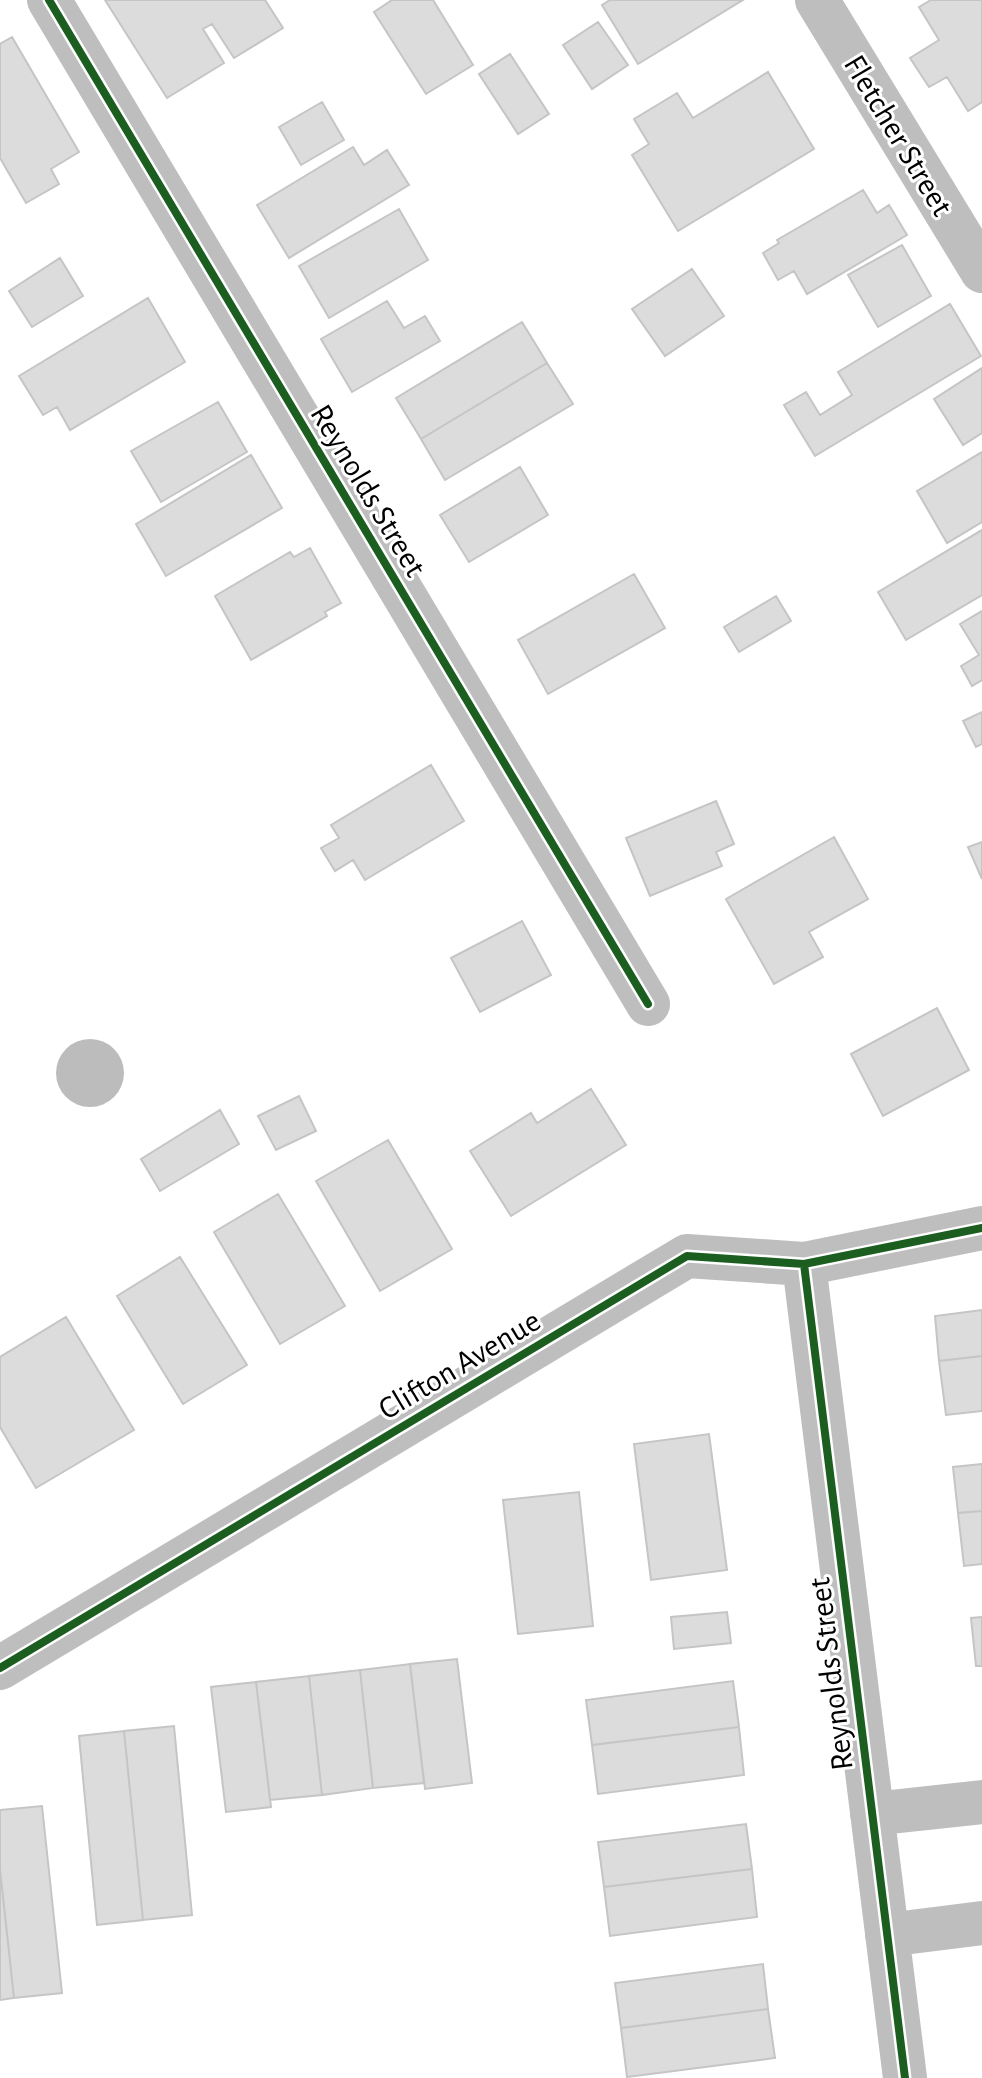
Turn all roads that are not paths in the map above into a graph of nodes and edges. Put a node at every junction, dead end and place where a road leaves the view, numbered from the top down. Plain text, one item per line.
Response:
1 (49, 0) edge
2 (817, 0) edge
3 (982, 271) edge
4 (648, 1004) dead end
5 (982, 1228) edge
6 (804, 1264) junction
7 (0, 1668) edge
8 (982, 1802) edge
9 (872, 1814) junction
10 (982, 1923) edge
11 (887, 1935) junction
12 (905, 2078) edge

1 - 4 street, Reynolds Street
2 - 3 street, Fletcher Street
5 - 6 street, Clifton Avenue
6 - 7 street, Clifton Avenue
6 - 9 street, Reynolds Street
8 - 9 street
9 - 11 street, Reynolds Street
10 - 11 street
11 - 12 street, Reynolds Street

